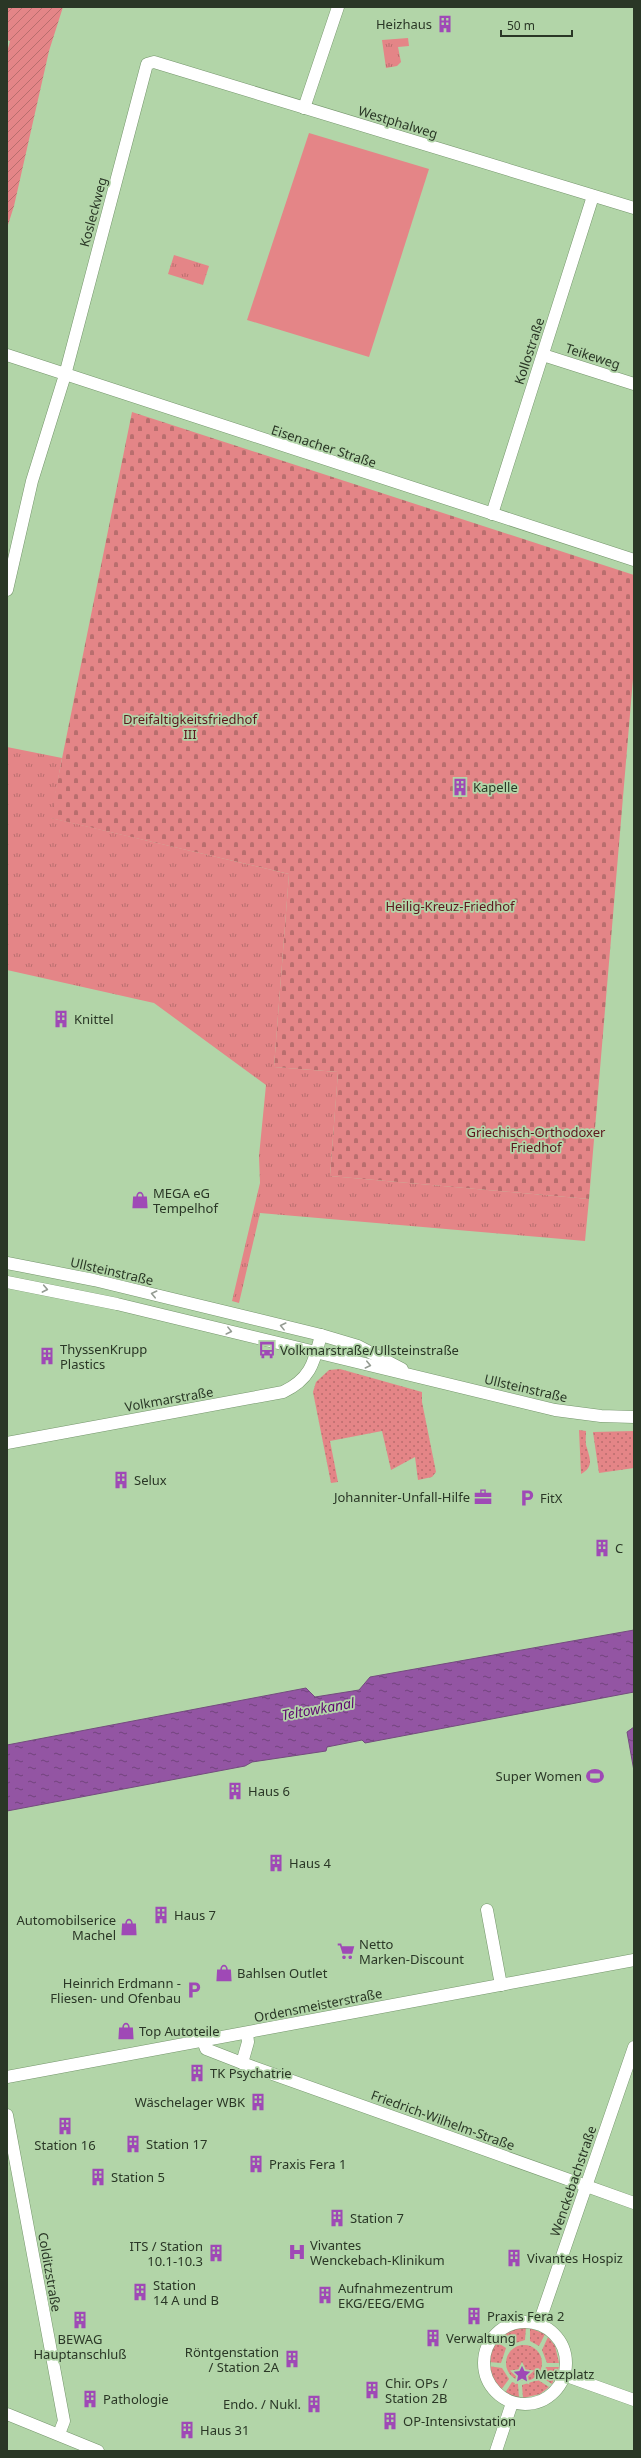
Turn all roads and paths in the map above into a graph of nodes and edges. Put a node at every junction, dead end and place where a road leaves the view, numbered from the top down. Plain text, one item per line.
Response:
1 (338, 7) edge
2 (154, 62) joint
3 (304, 108) junction
4 (593, 196) junction
5 (634, 208) edge
6 (7, 355) edge
7 (543, 355) junction
8 (65, 375) junction
9 (634, 384) edge
10 (492, 514) junction
11 (634, 560) edge
12 (7, 590) edge
13 (7, 1263) edge
14 (7, 1282) edge
15 (211, 1308) junction
16 (207, 1326) junction
17 (321, 1335) junction
18 (316, 1353) junction
19 (413, 1376) junction
20 (634, 1417) edge
21 (7, 1443) edge
22 (487, 1910) dead end
23 (634, 1960) edge
24 (501, 1985) junction
25 (247, 2033) junction
26 (203, 2041) junction
27 (634, 2047) edge
28 (242, 2063) junction
29 (7, 2077) edge
30 (7, 2115) edge
31 (586, 2186) junction
32 (634, 2203) edge
33 (539, 2323) junction
34 (564, 2375) junction
35 (634, 2400) edge
36 (512, 2403) junction
37 (7, 2414) edge
38 (59, 2434) junction
39 (98, 2451) edge
40 (496, 2451) edge

1 - 3 street
2 - 3 street, Westphalweg
2 - 8 street, Kosleckweg
3 - 4 street, Westphalweg
4 - 5 street, Westphalweg
4 - 7 street, Kollostraße
6 - 8 street, Eisenacher Straße
7 - 9 street, Teikeweg
7 - 10 street, Kollostraße
8 - 10 street, Eisenacher Straße
8 - 12 street
10 - 11 street, Eisenacher Straße
15 -> 13 street, Ullsteinstraße
14 -> 16 street, Ullsteinstraße
15 - 16 street
17 -> 15 street, Ullsteinstraße
16 -> 18 street, Ullsteinstraße
17 - 18 street
17 - 19 street, Ullsteinstraße
18 -> 19 street, Ullsteinstraße
18 - 21 street, Volkmarstraße
19 - 20 street, Ullsteinstraße
22 - 24 street
23 - 24 street, Ordensmeisterstraße
24 - 25 street, Ordensmeisterstraße
25 - 26 street, Ordensmeisterstraße
25 - 28 street
26 - 28 street, Friedrich-Wilhelm-Straße
26 - 29 street, Ordensmeisterstraße
27 - 31 street, Wenckebachstraße
28 - 31 street, Friedrich-Wilhelm-Straße
30 - 38 street, Colditzstraße
31 - 32 street, Friedrich-Wilhelm-Straße
31 - 33 street, Wenckebachstraße
33 - 34 street
33 - 36 street
34 - 35 street
34 - 36 street
36 - 40 street
37 - 38 street
38 - 39 street

